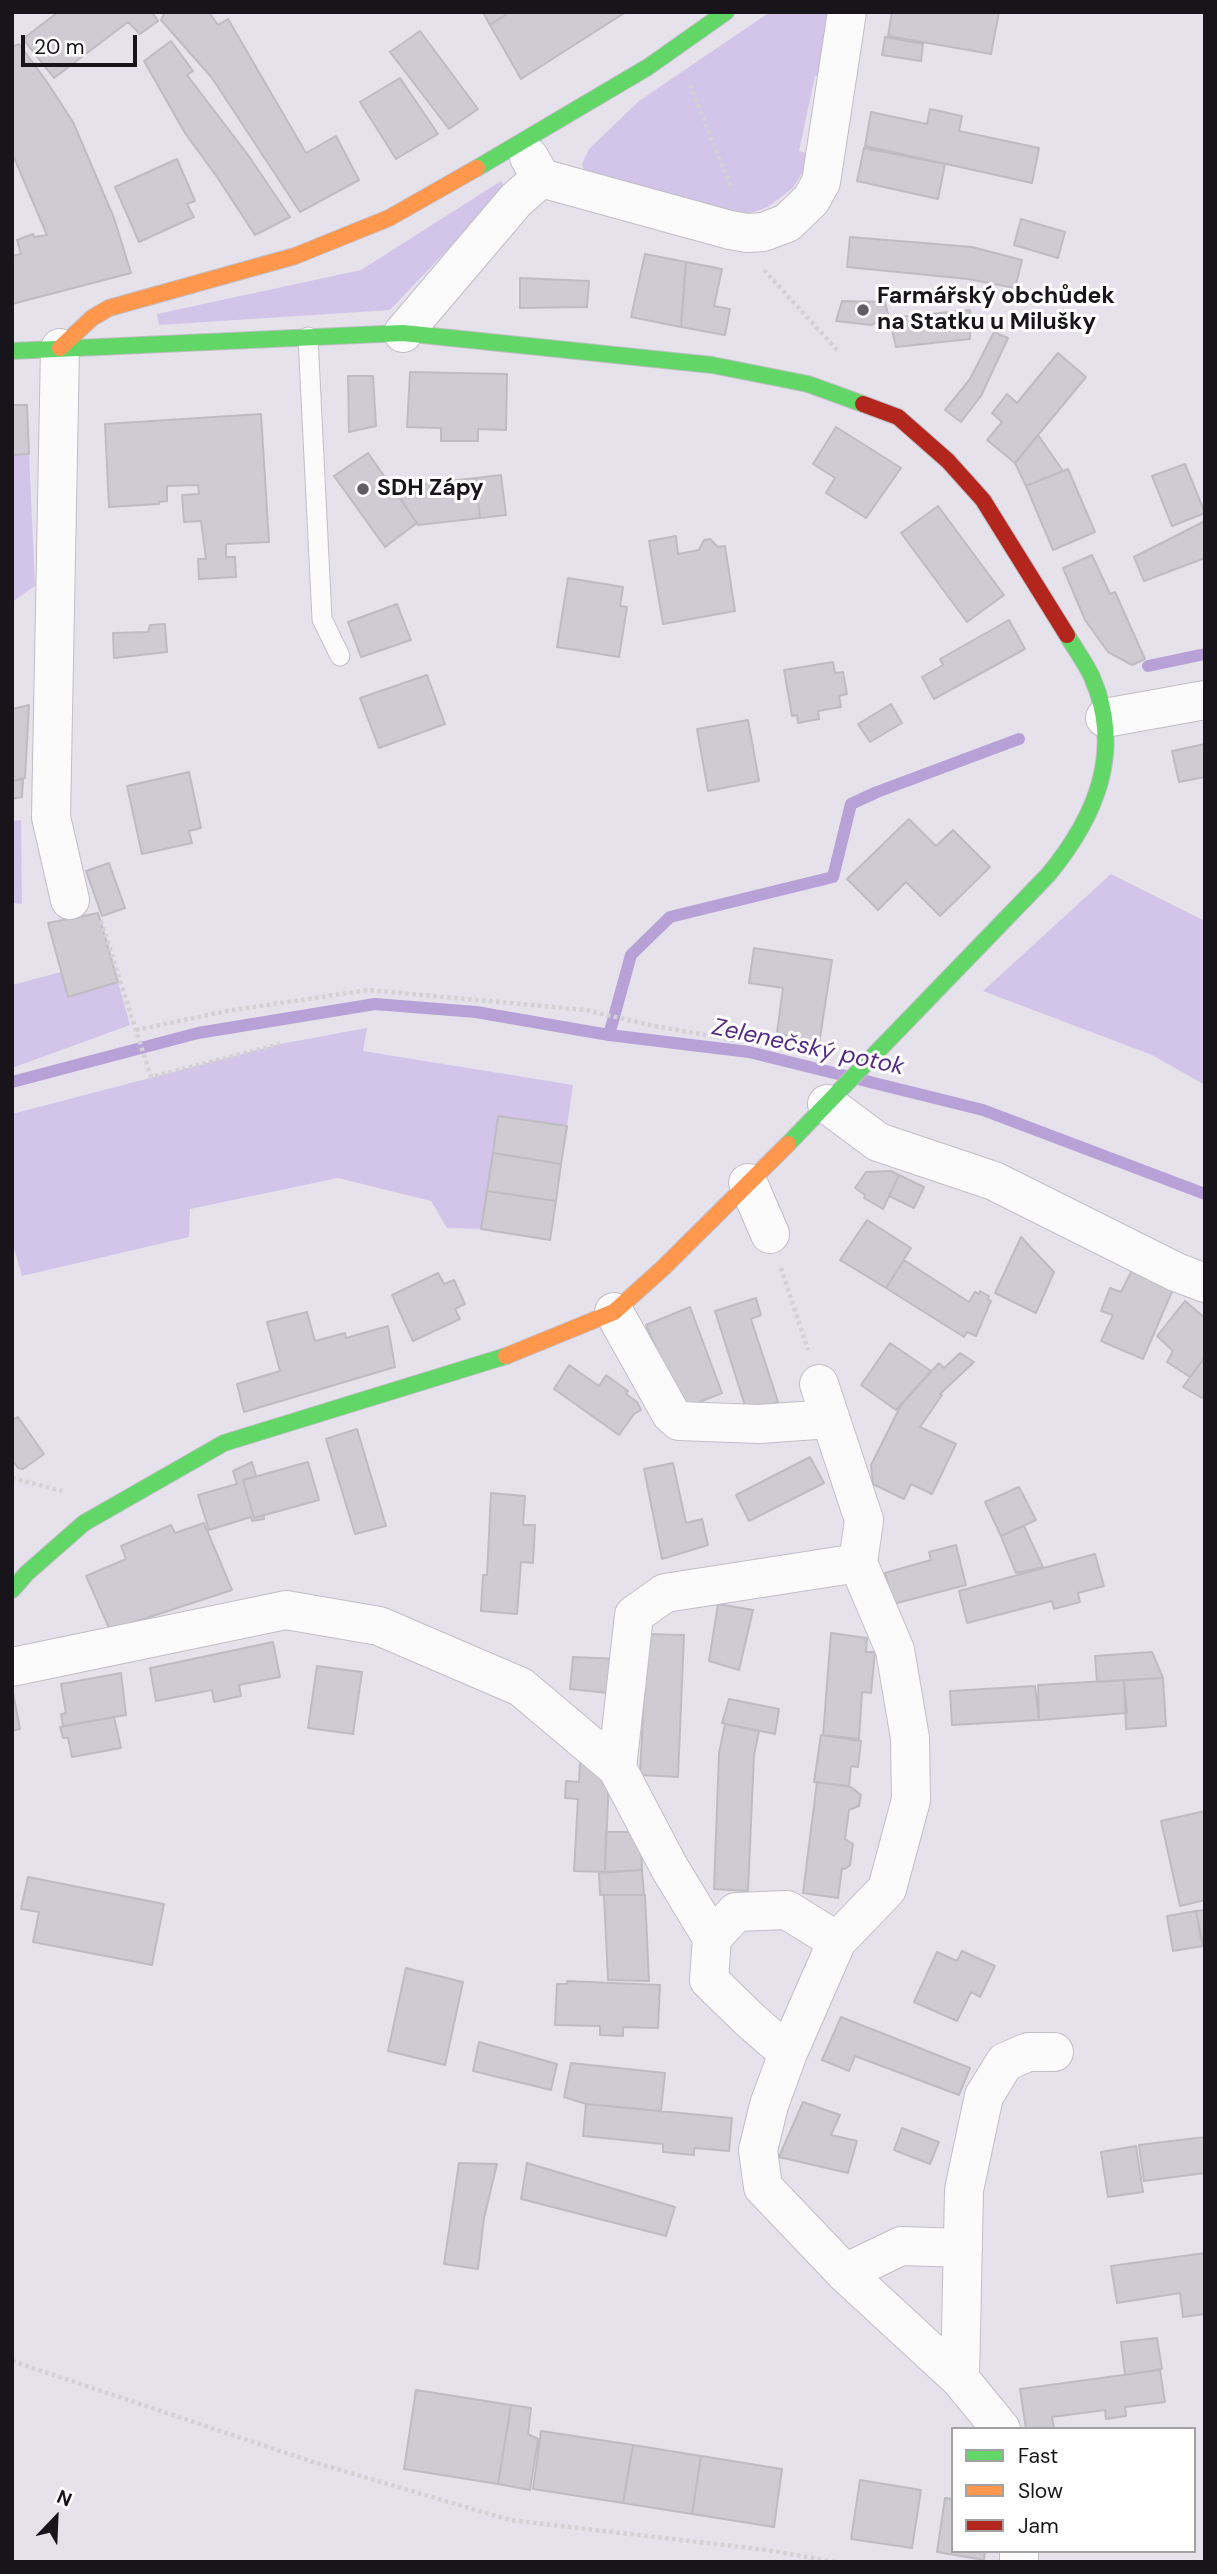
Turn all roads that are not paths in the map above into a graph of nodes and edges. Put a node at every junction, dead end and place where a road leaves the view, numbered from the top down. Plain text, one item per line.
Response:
1 (726, 12) edge
2 (847, 12) edge
3 (521, 142) junction
4 (541, 178) junction
5 (403, 333) junction
6 (308, 337) junction
7 (60, 348) junction
8 (12, 351) edge
9 (340, 656) dead end
10 (1205, 700) edge
11 (1105, 718) junction
12 (70, 900) dead end
13 (835, 1097) junction
14 (748, 1183) junction
15 (770, 1234) road end
16 (1205, 1283) edge
17 (614, 1312) junction
18 (858, 1563) junction
19 (12, 1590) edge
20 (12, 1667) edge
21 (617, 1768) junction
22 (712, 1938) junction
23 (837, 1941) junction
24 (1054, 2052) dead end
25 (788, 2053) junction
26 (963, 2248) junction
27 (845, 2273) junction
28 (960, 2379) junction
29 (999, 2427) edge

1 - 3 street
2 - 4 street
3 - 4 street
3 - 7 street
4 - 5 street
5 - 6 street
5 - 11 street
6 - 7 street
6 - 9 lane
7 - 8 street
7 - 12 street
10 - 11 street
11 - 13 street
13 - 14 street
13 - 16 street
14 - 15 street
14 - 17 street
17 - 18 street
17 - 19 street
18 - 21 street
18 - 23 street
20 - 21 street
21 - 22 street
22 - 23 street
22 - 25 street
23 - 25 street
24 - 26 street
25 - 27 street
26 - 27 street
26 - 28 street
27 - 28 street
28 - 29 street

